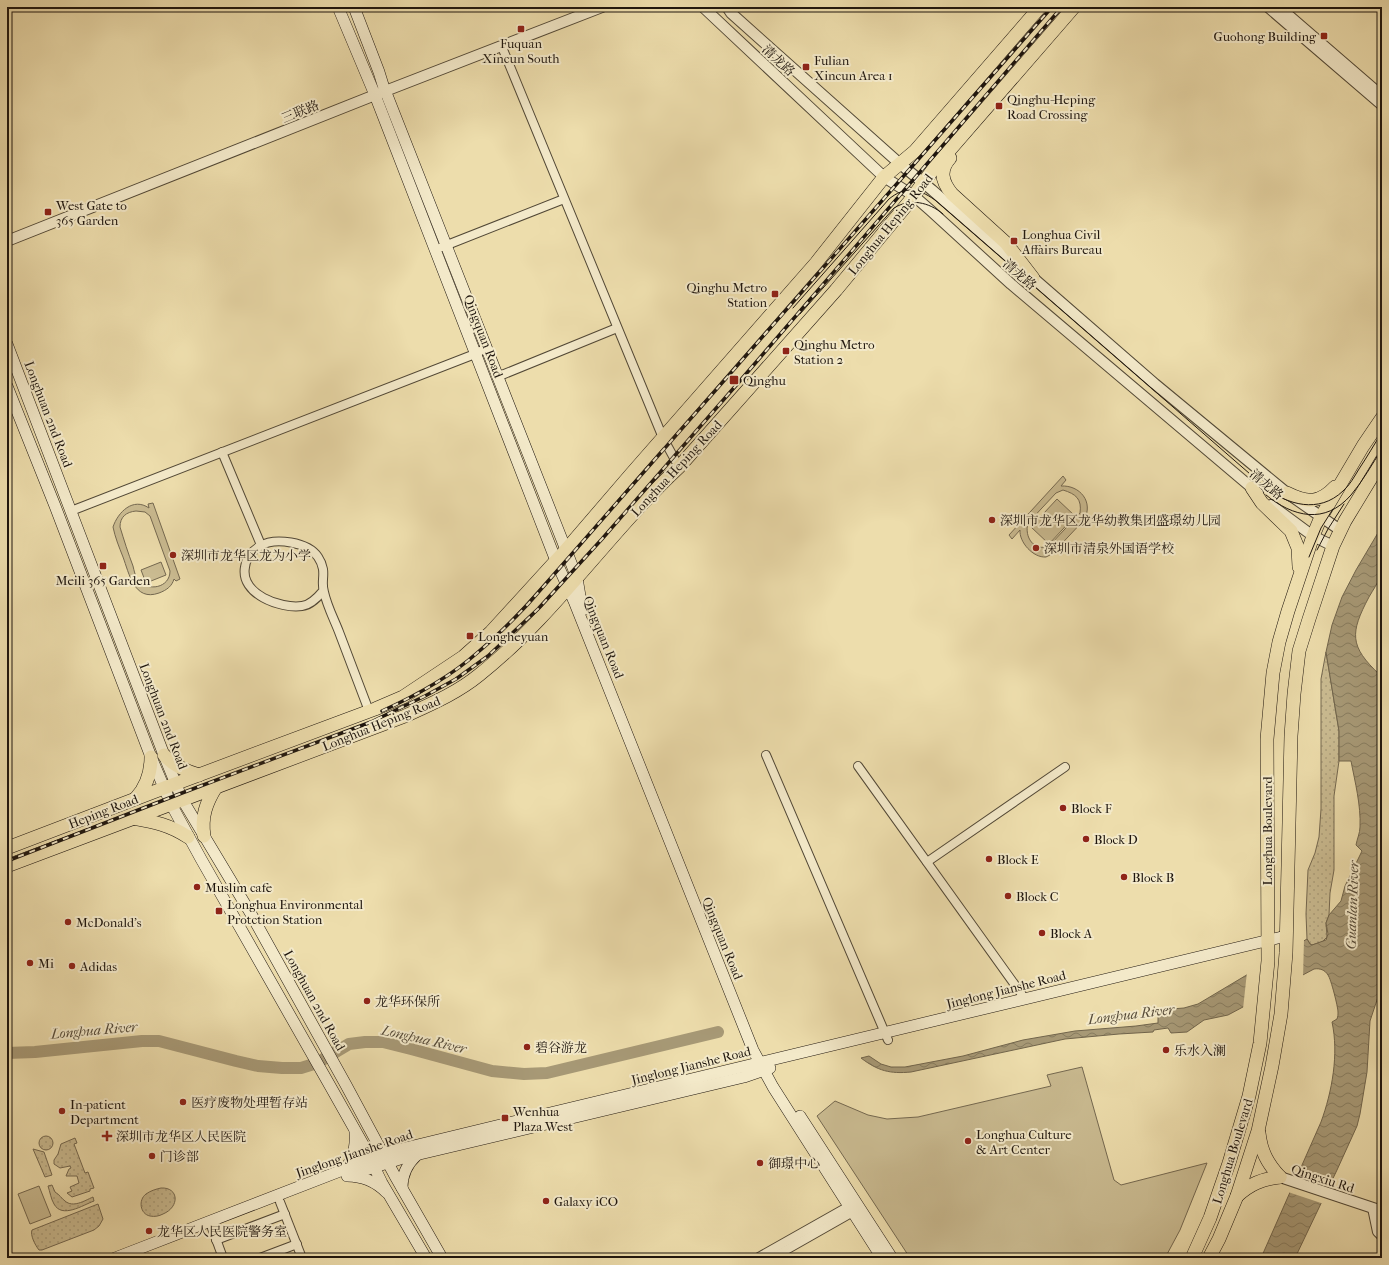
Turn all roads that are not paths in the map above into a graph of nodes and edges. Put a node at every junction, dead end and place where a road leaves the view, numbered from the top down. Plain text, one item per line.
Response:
1 (338, 7) edge
2 (354, 7) edge
3 (584, 7) edge
4 (602, 7) edge
5 (703, 7) edge
6 (727, 7) edge
7 (1040, 7) edge
8 (1074, 7) edge
9 (1268, 7) edge
10 (1279, 7) edge
11 (502, 47) junction
12 (384, 88) junction
13 (373, 92) junction
14 (1382, 96) edge
15 (1382, 106) edge
16 (966, 132) junction
17 (899, 163) junction
18 (884, 177) junction
19 (924, 183) junction
20 (914, 196) junction
21 (564, 199) junction
22 (7, 234) edge
23 (7, 241) edge
24 (446, 245) junction
25 (435, 250) junction
26 (1033, 278) junction
27 (617, 328) junction
28 (7, 344) edge
29 (486, 348) junction
30 (475, 354) junction
31 (497, 377) junction
32 (7, 386) edge
33 (1382, 418) edge
34 (663, 438) junction
35 (222, 452) junction
36 (1382, 460) edge
37 (679, 467) junction
38 (1345, 477) junction
39 (1252, 488) junction
40 (1287, 493) junction
41 (71, 511) junction
42 (1321, 517) junction
43 (1340, 530) junction
44 (1313, 536) junction
45 (261, 545) junction
46 (1333, 546) junction
47 (565, 551) junction
48 (556, 561) junction
49 (1298, 581) junction
50 (573, 583) junction
51 (323, 591) junction
52 (369, 711) junction
53 (164, 755) junction
54 (766, 755) dead end
55 (151, 757) junction
56 (858, 766) dead end
57 (1065, 767) dead end
58 (199, 775) junction
59 (170, 786) junction
60 (216, 787) junction
61 (136, 798) junction
62 (176, 802) junction
63 (133, 818) junction
64 (204, 836) junction
65 (188, 837) junction
66 (7, 848) edge
67 (927, 862) junction
68 (7, 866) edge
69 (1286, 944) junction
70 (1268, 950) junction
71 (1025, 999) junction
72 (887, 1036) junction
73 (765, 1065) junction
74 (355, 1129) junction
75 (1258, 1131) junction
76 (417, 1155) junction
77 (387, 1158) junction
78 (372, 1163) junction
79 (346, 1173) junction
80 (1280, 1177) junction
81 (402, 1188) junction
82 (390, 1196) junction
83 (1237, 1196) junction
84 (280, 1202) junction
85 (851, 1209) junction
86 (1377, 1209) edge
87 (285, 1214) junction
88 (212, 1228) junction
89 (1382, 1237) edge
90 (216, 1240) junction
91 (297, 1244) junction
92 (115, 1258) edge
93 (134, 1258) edge
94 (223, 1258) edge
95 (260, 1258) edge
96 (302, 1258) edge
97 (426, 1258) edge
98 (442, 1258) edge
99 (757, 1258) edge
100 (772, 1258) edge
101 (882, 1258) edge
102 (892, 1258) edge
103 (1192, 1258) edge
104 (1209, 1258) edge

1 - 13 main road, Qingquan Road
2 - 12 main road, Qingquan Road
3 - 12 street, 三联路
4 - 11 street, 三联路
5 - 18 street, 清龙路
6 - 17 street, 清龙路
7 - 17 main road, Longhua Heping Road
8 - 16 main road, Longhua Heping Road
9 - 15 street
10 - 14 street
11 - 12 street, 三联路
11 - 21 street
12 - 13 street, 三联路
12 - 24 main road, Qingquan Road
13 - 22 street, 三联路
13 - 23 street, 三联路
13 - 25 main road, Qingquan Road
16 - 19 main road, Longhua Heping Road
16 - 26 main road
17 - 18 main road, Longhua Heping Road
17 - 19 street, 清龙路
18 - 20 street, 清龙路
18 - 34 main road, Longhua Heping Road
19 - 20 main road, Longhua Heping Road
19 - 26 street, 清龙路
20 - 37 main road, Longhua Heping Road
20 - 39 street, 清龙路
21 - 24 street
21 - 27 street
24 - 25 street
24 - 29 main road, Qingquan Road
25 - 30 main road, Qingquan Road
26 - 40 street, 清龙路
27 - 31 street
27 - 34 street
28 - 41 main road, Longhuan 2nd Road
29 - 30 street
29 - 31 main road, Qingquan Road
30 - 35 street
30 - 48 main road, Qingquan Road
31 - 47 main road, Qingquan Road
32 - 55 main road, Longhuan 2nd Road
33 - 38 main road, Longhua Boulevard
34 - 37 street
34 - 47 main road, Longhua Heping Road
35 - 41 street
35 - 45 street
36 - 43 main road, Longhua Boulevard
37 - 50 main road, Longhua Heping Road
38 - 40 main road
38 - 42 main road, Longhua Boulevard
39 - 44 street, 清龙路
39 - 49 main road
40 - 42 street, 清龙路
41 - 53 main road, Longhuan 2nd Road
42 - 43 street, 清龙路
42 - 44 main road, Longhua Boulevard
43 - 46 main road, Longhua Boulevard
44 - 46 street, 清龙路
44 - 49 main road, Longhua Boulevard
45 - 51 street
45 - 51 street
46 - 69 main road, Longhua Boulevard
47 - 48 main road, Longhua Heping Road
47 - 50 main road, Qingquan Road
48 - 50 main road, Qingquan Road
48 - 52 main road, Longhua Heping Road
49 - 70 main road, Longhua Boulevard
50 - 60 main road, Longhua Heping Road
50 - 73 main road, Qingquan Road
51 - 52 street
52 - 58 main road, Longhua Heping Road
53 - 58 main road
53 - 59 main road, Longhuan 2nd Road
54 - 72 street
55 - 59 main road, Longhuan 2nd Road
55 - 61 main road
56 - 67 street
57 - 67 street
58 - 59 main road, Heping Road
59 - 61 main road, Heping Road
59 - 62 main road, Longhuan 2nd Road
60 - 62 main road, Longhua Heping Road
60 - 64 main road
61 - 66 main road, Heping Road
62 - 63 main road, Heping Road
62 - 64 main road, Longhuan 2nd Road
62 - 65 main road, Longhuan 2nd Road
63 - 65 main road
63 - 68 main road, Heping Road
64 - 77 main road, Longhuan 2nd Road
65 - 74 main road, Longhuan 2nd Road
67 - 71 street
69 - 70 main road, Jinglong Jianshe Road
69 - 75 main road, Longhua Boulevard
70 - 71 main road, Jinglong Jianshe Road
70 - 72 main road, Jinglong Jianshe Road
70 - 103 main road, Longhua Boulevard
71 - 72 main road, Jinglong Jianshe Road
72 - 73 main road, Jinglong Jianshe Road
73 - 76 main road, Jinglong Jianshe Road
73 - 77 main road, Jinglong Jianshe Road
73 - 85 main road, Qingquan Road
73 - 102 main road, Qingquan Road
74 - 78 main road, Longhuan 2nd Road
74 - 79 main road
75 - 80 main road
75 - 83 main road, Longhua Boulevard
76 - 77 main road, Jinglong Jianshe Road
76 - 81 main road
77 - 78 main road, Jinglong Jianshe Road
77 - 81 main road, Longhuan 2nd Road
78 - 79 main road, Jinglong Jianshe Road
78 - 82 main road, Longhuan 2nd Road
79 - 82 main road
79 - 84 main road, Jinglong Jianshe Road
79 - 92 main road, Jinglong Jianshe Road
80 - 83 main road
80 - 86 street, Qingxiu Rd
81 - 98 main road, Longhuan 2nd Road
82 - 97 main road, Longhuan 2nd Road
83 - 104 main road, Longhua Boulevard
84 - 87 street
84 - 88 main road, Jinglong Jianshe Road
85 - 99 street
85 - 100 street
85 - 101 main road, Qingquan Road
86 - 89 street
87 - 90 street
87 - 91 street
88 - 90 street
88 - 93 main road, Jinglong Jianshe Road
90 - 94 street
91 - 95 street
91 - 96 street

